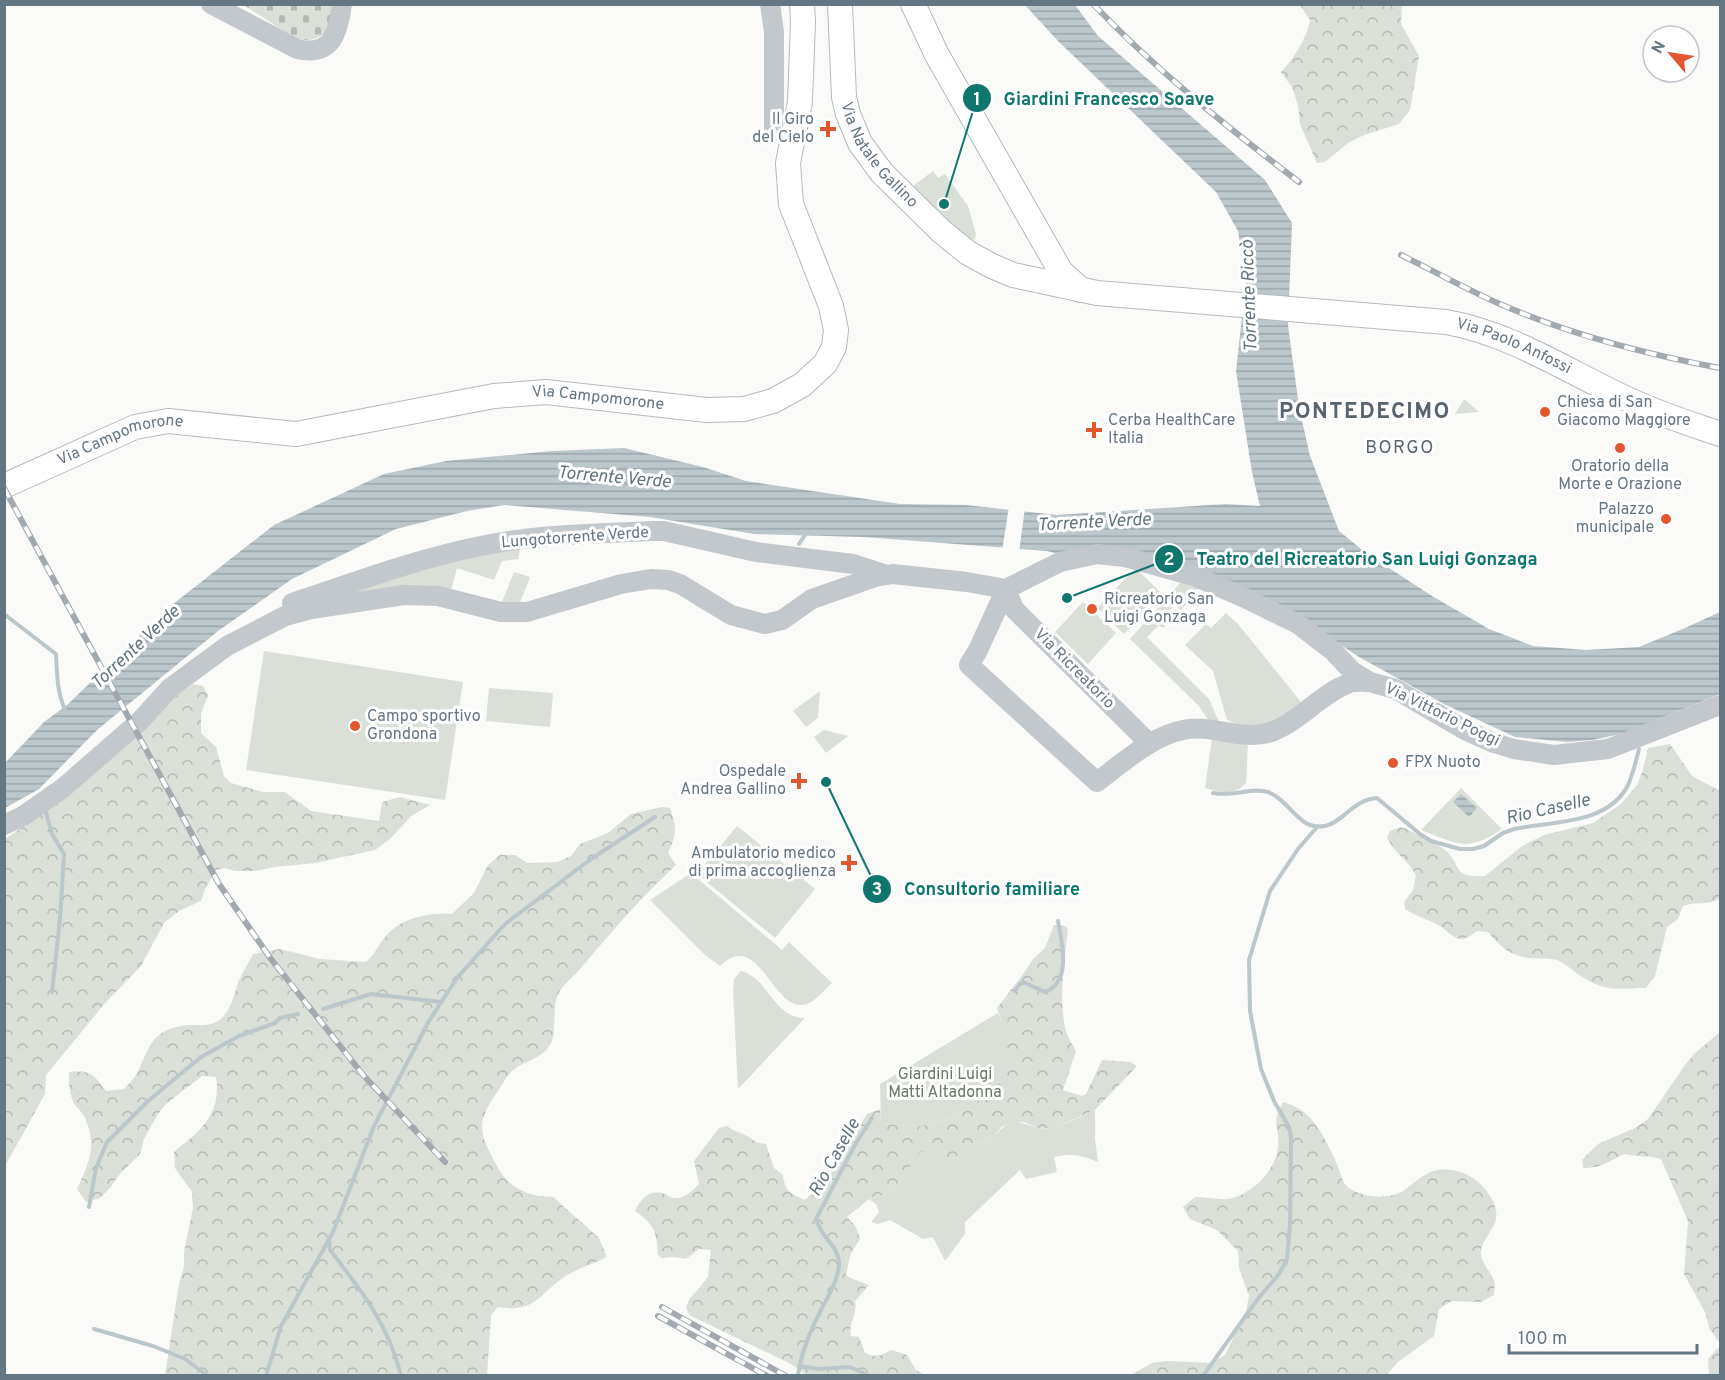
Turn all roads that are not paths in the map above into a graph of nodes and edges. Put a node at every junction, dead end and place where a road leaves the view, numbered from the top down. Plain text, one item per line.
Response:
1 (211, 4) edge
2 (342, 4) edge
3 (770, 4) edge
4 (802, 4) edge
5 (840, 4) edge
6 (913, 4) edge
7 (794, 140) junction
8 (1081, 290) junction
9 (1720, 434) edge
10 (4, 486) edge
11 (883, 575) junction
12 (1009, 588) junction
13 (236, 640) junction
14 (1370, 682) junction
15 (1720, 705) edge
16 (1149, 743) junction
17 (4, 825) edge

1 - 2 street
3 - 7 street
4 - 7 main road, Via Campomorone
5 - 8 main road, Via Natale Gallino
6 - 8 main road
7 - 10 main road, Via Campomorone
8 - 9 main road, Via Paolo Anfossi
11 - 12 street
11 - 13 street, Lungotorrente Verde
11 - 13 street
12 - 14 street
12 - 16 street, Via Ricreatorio
12 - 16 street
13 - 17 street
14 - 15 street, Via Vittorio Poggi
14 - 16 street

